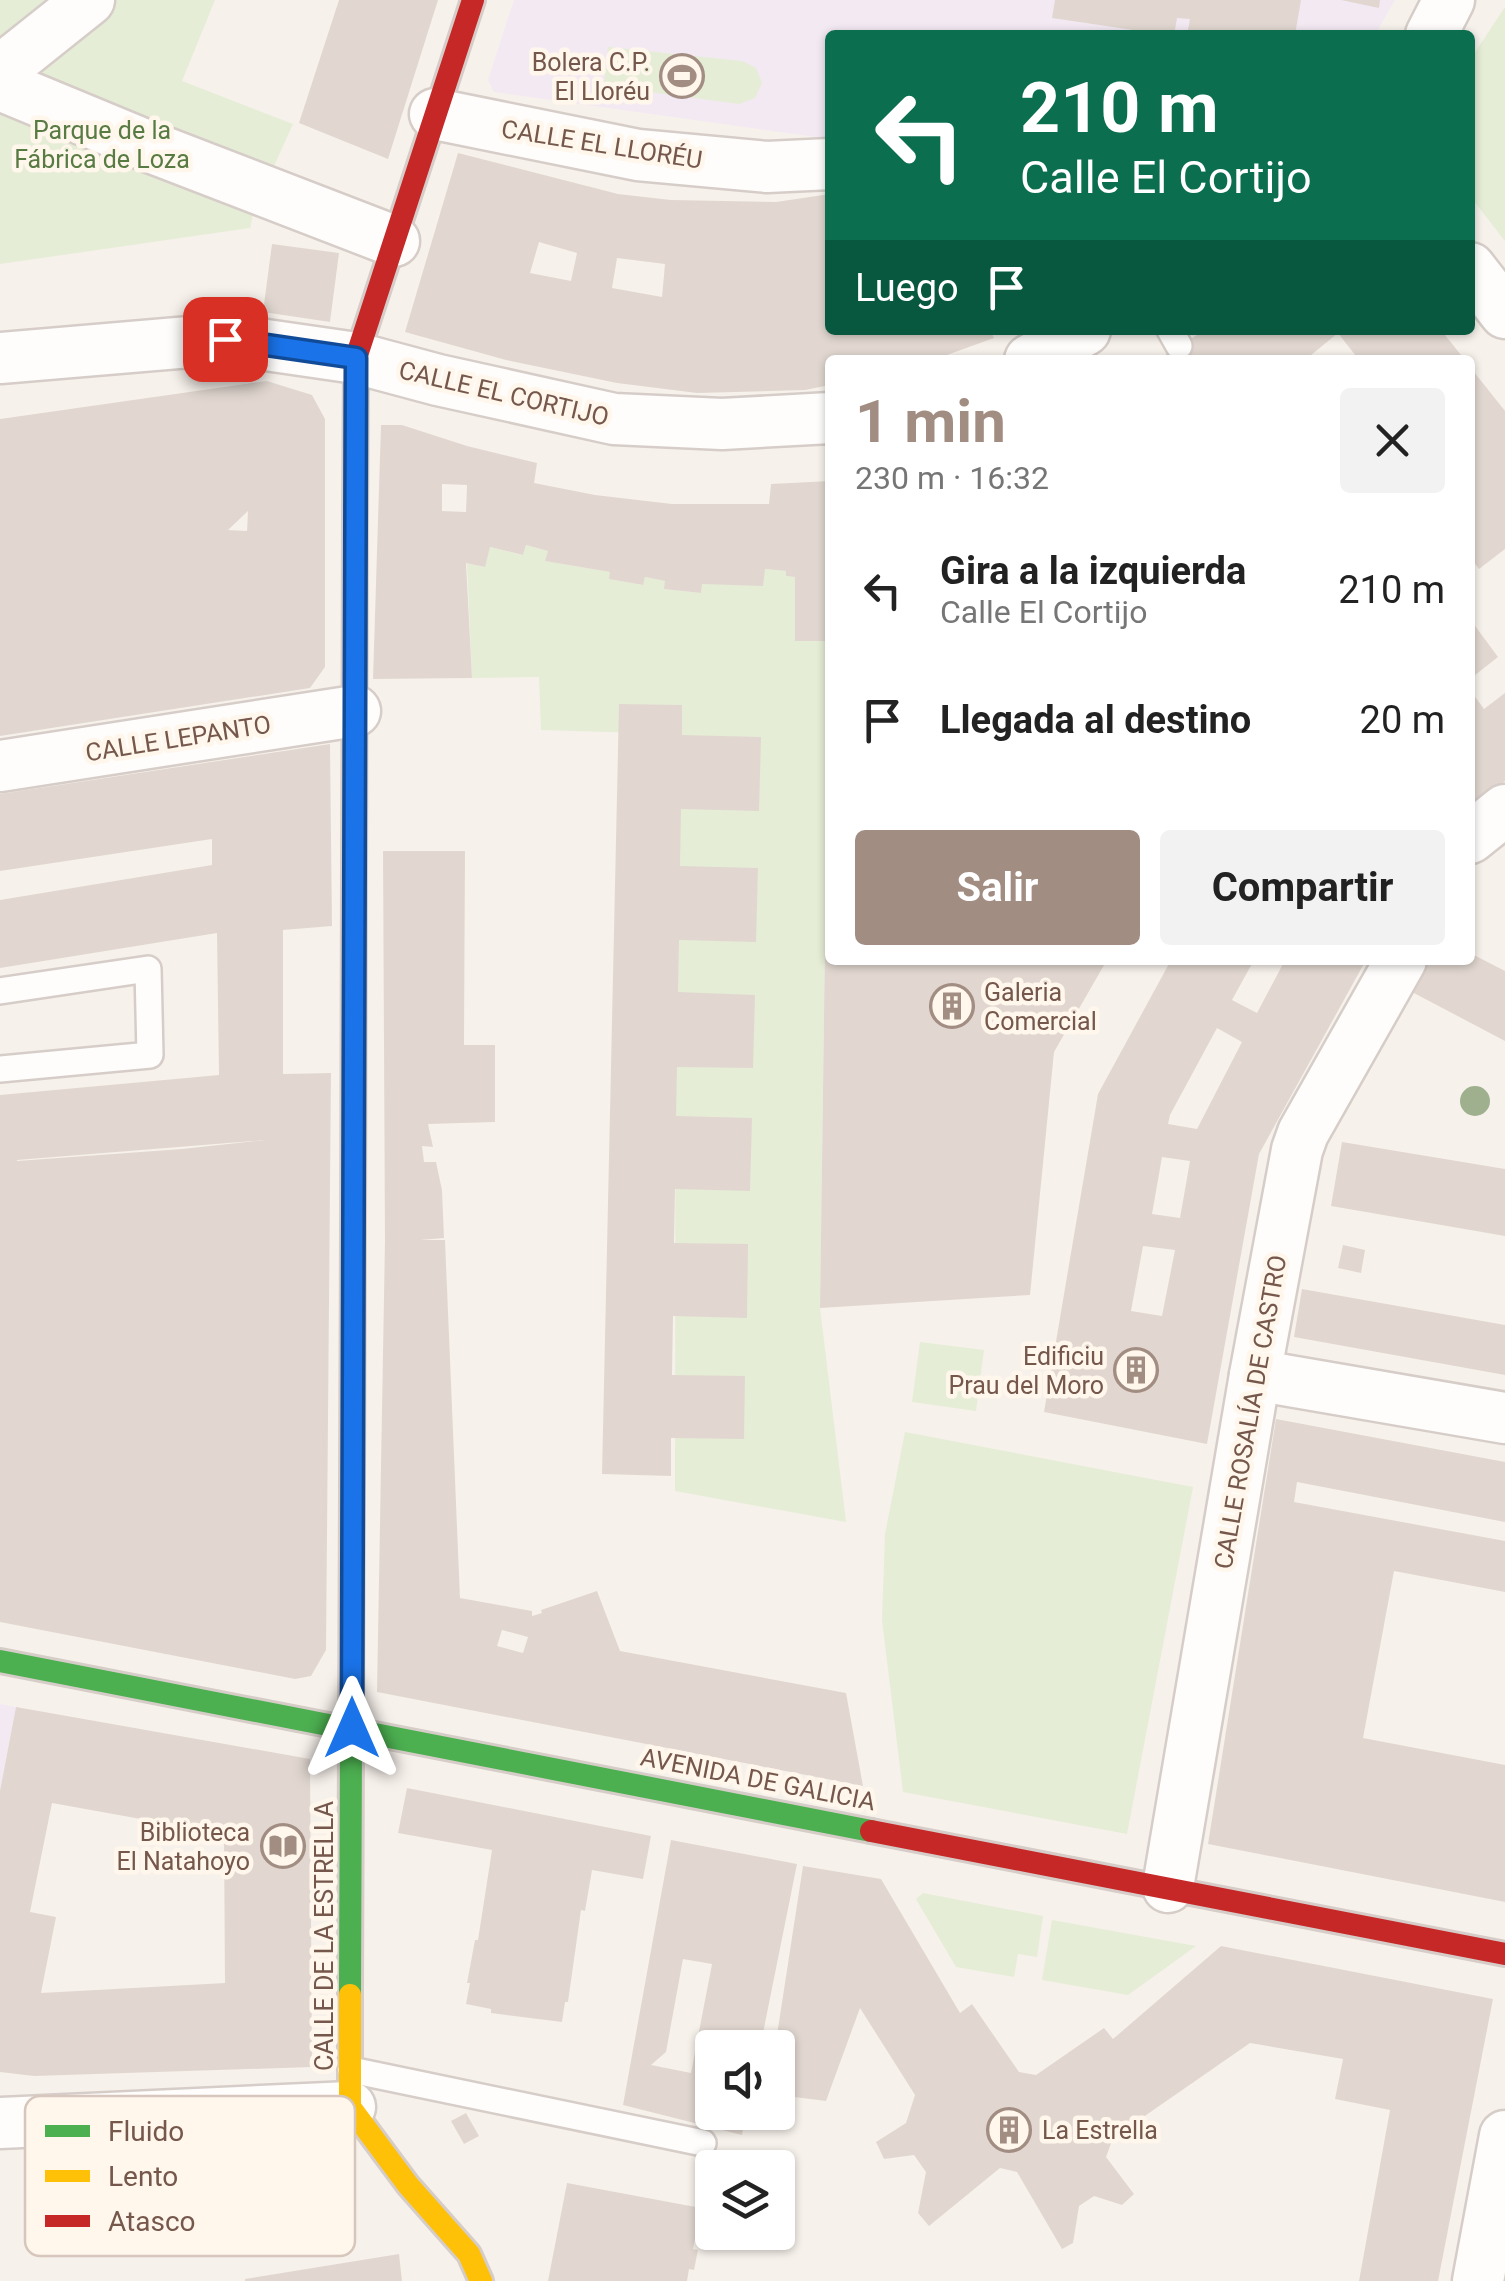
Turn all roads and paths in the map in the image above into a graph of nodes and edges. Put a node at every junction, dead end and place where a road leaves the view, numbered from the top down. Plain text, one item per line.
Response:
1 (89, 0) edge
2 (472, 0) edge
3 (1449, 0) edge
4 (1433, 30) edge
5 (0, 71) edge
6 (0, 85) edge
7 (435, 114) junction
8 (825, 164) edge
9 (394, 241) junction
10 (1475, 274) edge
11 (1505, 313) edge
12 (1076, 335) edge
13 (1038, 355) edge
14 (0, 358) edge
15 (356, 358) junction
16 (825, 418) edge
17 (355, 711) junction
18 (0, 766) edge
19 (1505, 810) edge
20 (1475, 834) edge
21 (1398, 965) edge
22 (0, 991) edge
23 (0, 1069) edge
24 (1254, 1375) junction
25 (1505, 1418) edge
26 (0, 1661) edge
27 (352, 1728) junction
28 (1168, 1888) junction
29 (1505, 1954) edge
30 (350, 2089) junction
31 (276, 2096) edge
32 (354, 2096) edge
33 (355, 2097) edge
34 (25, 2120) edge
35 (0, 2122) edge
36 (1505, 2136) edge
37 (703, 2142) dead end
38 (481, 2281) edge
39 (1478, 2281) edge

1 - 5 street
2 - 7 street
3 - 4 street
6 - 9 street
7 - 8 street, CALLE EL LLORÉU
7 - 9 street
9 - 15 street
10 - 11 street
12 - 13 street
14 - 15 street, CALLE EL CORTIJO
15 - 16 street, CALLE EL CORTIJO
15 - 17 street, CALLE DE LA ESTRELLA
17 - 18 street, CALLE LEPANTO
17 - 27 street, CALLE DE LA ESTRELLA
19 - 20 street
21 - 24 street, CALLE ROSALÍA DE CASTRO
22 - 23 lane
24 - 25 street
24 - 28 street, CALLE ROSALÍA DE CASTRO
26 - 27 street, AVENIDA DE GALICIA
27 - 28 street, AVENIDA DE GALICIA
27 - 30 street, CALLE DE LA ESTRELLA
28 - 29 street, AVENIDA DE GALICIA
30 - 31 street
30 - 32 street
30 - 37 lane
33 - 38 street
34 - 35 street
36 - 39 street

